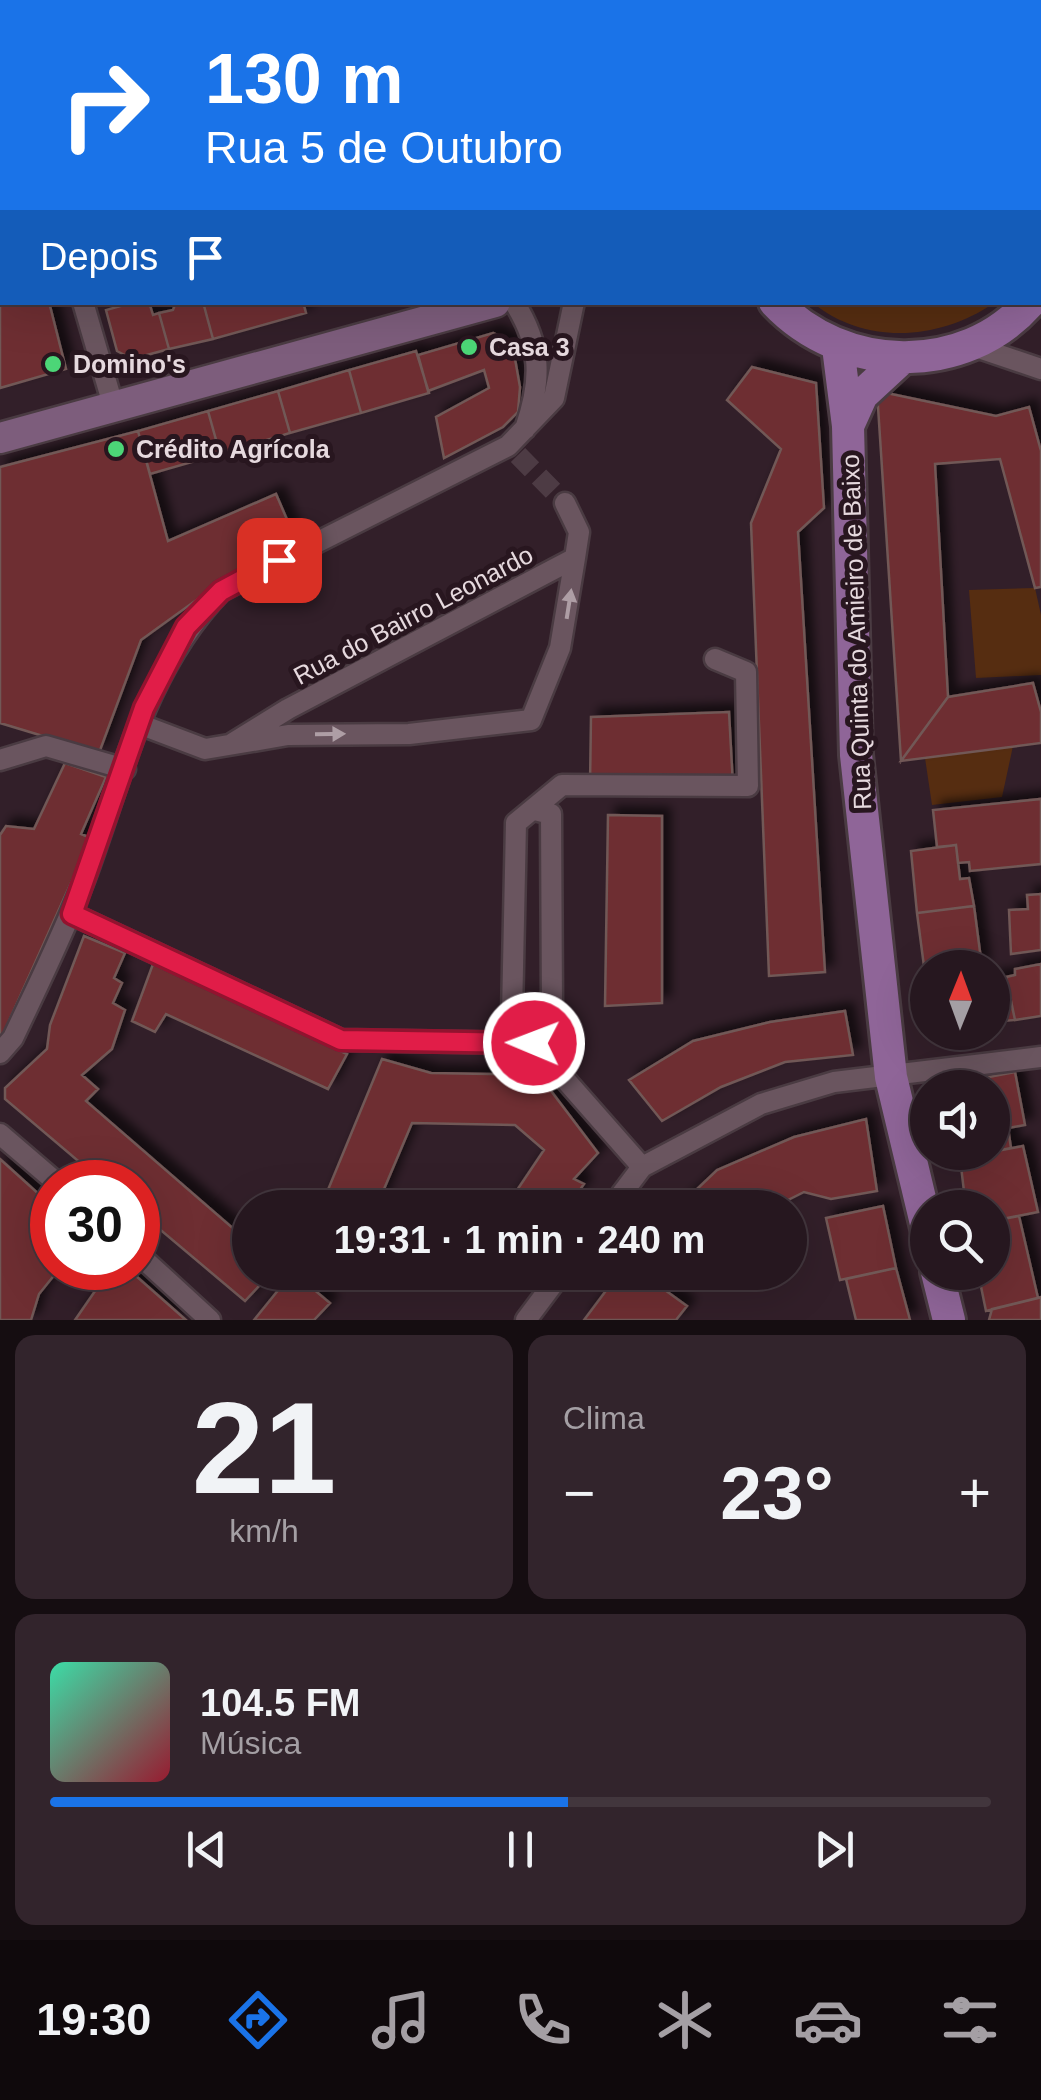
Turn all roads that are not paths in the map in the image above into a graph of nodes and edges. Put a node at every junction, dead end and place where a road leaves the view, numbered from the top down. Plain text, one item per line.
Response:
1 (84, 305) edge
2 (484, 305) edge
3 (516, 305) edge
4 (531, 305) edge
5 (573, 305) edge
6 (778, 305) edge
7 (1026, 305) edge
8 (532, 332) junction
9 (838, 346) junction
10 (970, 346) junction
11 (902, 359) junction
12 (1041, 369) edge
13 (113, 405) junction
14 (848, 426) junction
15 (525, 430) junction
16 (0, 438) edge
17 (565, 504) tunnel mouth
18 (575, 558) junction
19 (715, 659) dead end
20 (139, 724) junction
21 (233, 742) junction
22 (0, 760) edge
23 (126, 769) junction
24 (534, 810) junction
25 (72, 914) junction
26 (534, 1043) junction
27 (0, 1053) edge
28 (1041, 1057) edge
29 (891, 1077) junction
30 (0, 1134) edge
31 (30, 1160) edge
32 (642, 1168) junction
33 (626, 1190) edge
34 (918, 1190) edge
35 (160, 1274) edge
36 (548, 1290) edge
37 (941, 1290) edge
38 (210, 1320) edge
39 (526, 1320) edge
40 (948, 1320) edge

1 - 13 street
2 - 13 main road
3 - 8 street
4 - 8 street
5 - 15 street
6 - 9 main road
7 - 10 main road
8 - 15 street
9 - 11 main road
9 - 14 main road, Rua Quinta do Amieiro de Baixo
10 - 11 main road
10 - 12 street
11 - 14 main road, Rua Quinta do Amieiro de Baixo
13 - 16 main road
14 - 29 main road, Rua Quinta do Amieiro de Baixo
15 - 20 street
17 - 18 street
18 - 21 street, Rua do Bairro Leonardo
21 -> 18 street, Rua do Bairro Leonardo
19 - 24 street
20 - 21 street
20 - 23 street
22 - 23 street
23 - 25 street
24 - 26 street
24 - 26 street
25 - 26 street
25 - 27 street
26 - 32 street
28 - 29 street
29 - 32 street
29 - 34 main road, Rua Quinta do Amieiro de Baixo
30 - 31 street
32 - 33 street
35 - 38 street
36 - 39 street
37 - 40 main road

